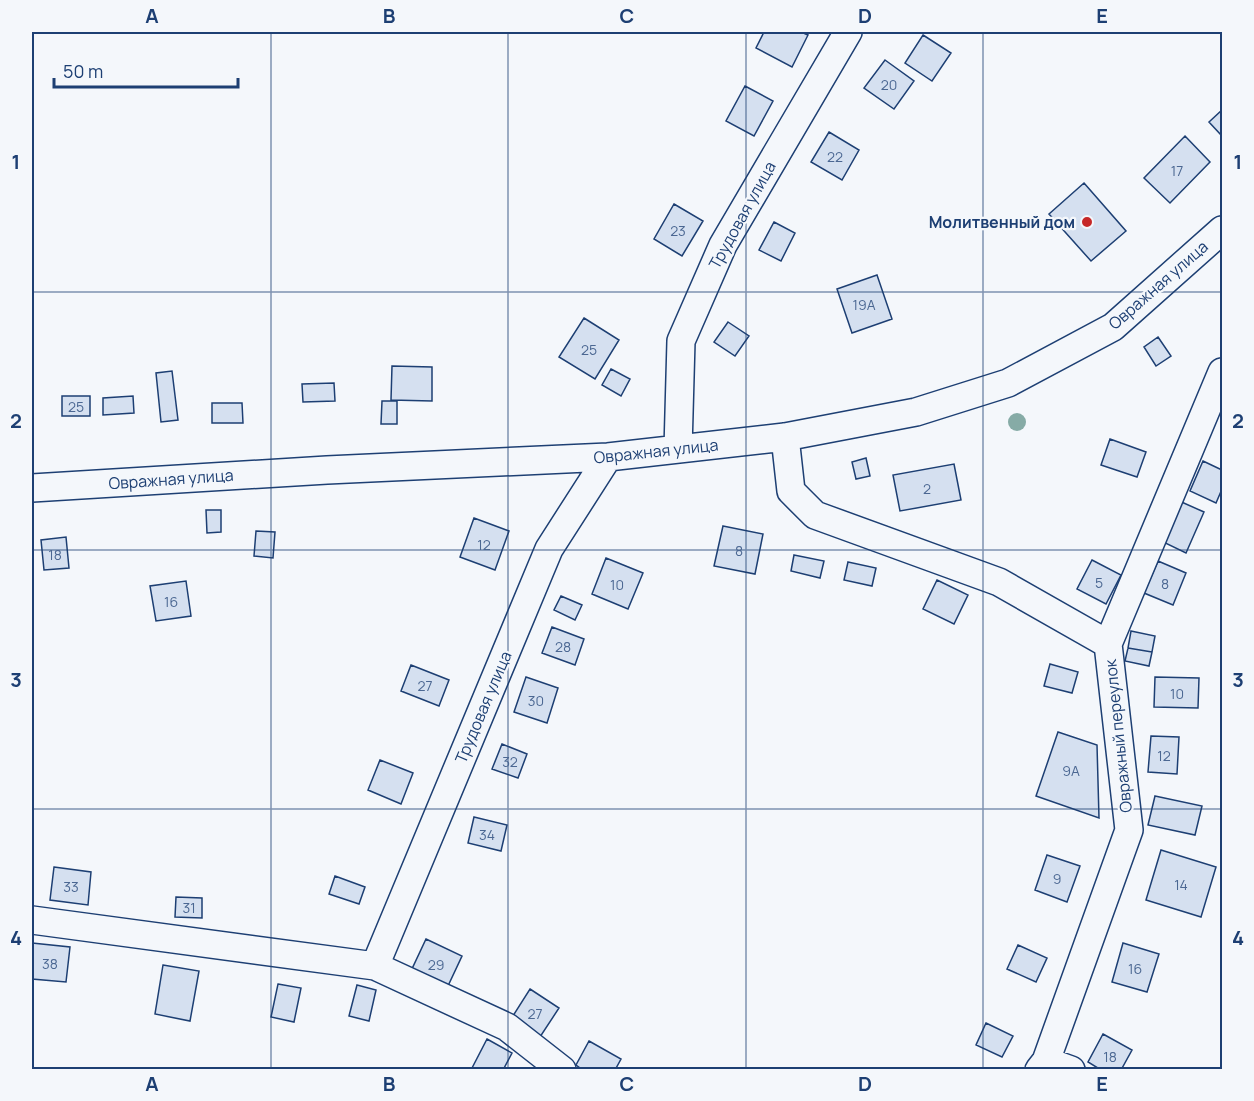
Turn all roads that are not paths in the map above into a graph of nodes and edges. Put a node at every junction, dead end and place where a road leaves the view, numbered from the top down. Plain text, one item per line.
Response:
1 (848, 32) edge
2 (1222, 230) edge
3 (1222, 372) edge
4 (785, 437) junction
5 (678, 449) junction
6 (608, 457) junction
7 (32, 488) edge
8 (1108, 644) junction
9 (32, 920) edge
10 (375, 966) junction
11 (1052, 1067) edge
12 (562, 1070) edge

1 - 5 street, Трудовая улица
2 - 4 street, Овражная улица
3 - 8 street, Овражный переулок
4 - 5 street, Овражная улица
4 - 8 street
5 - 6 street, Овражная улица
6 - 7 street, Овражная улица
6 - 10 street, Трудовая улица
8 - 11 street, Овражный переулок
9 - 10 street
10 - 12 street

